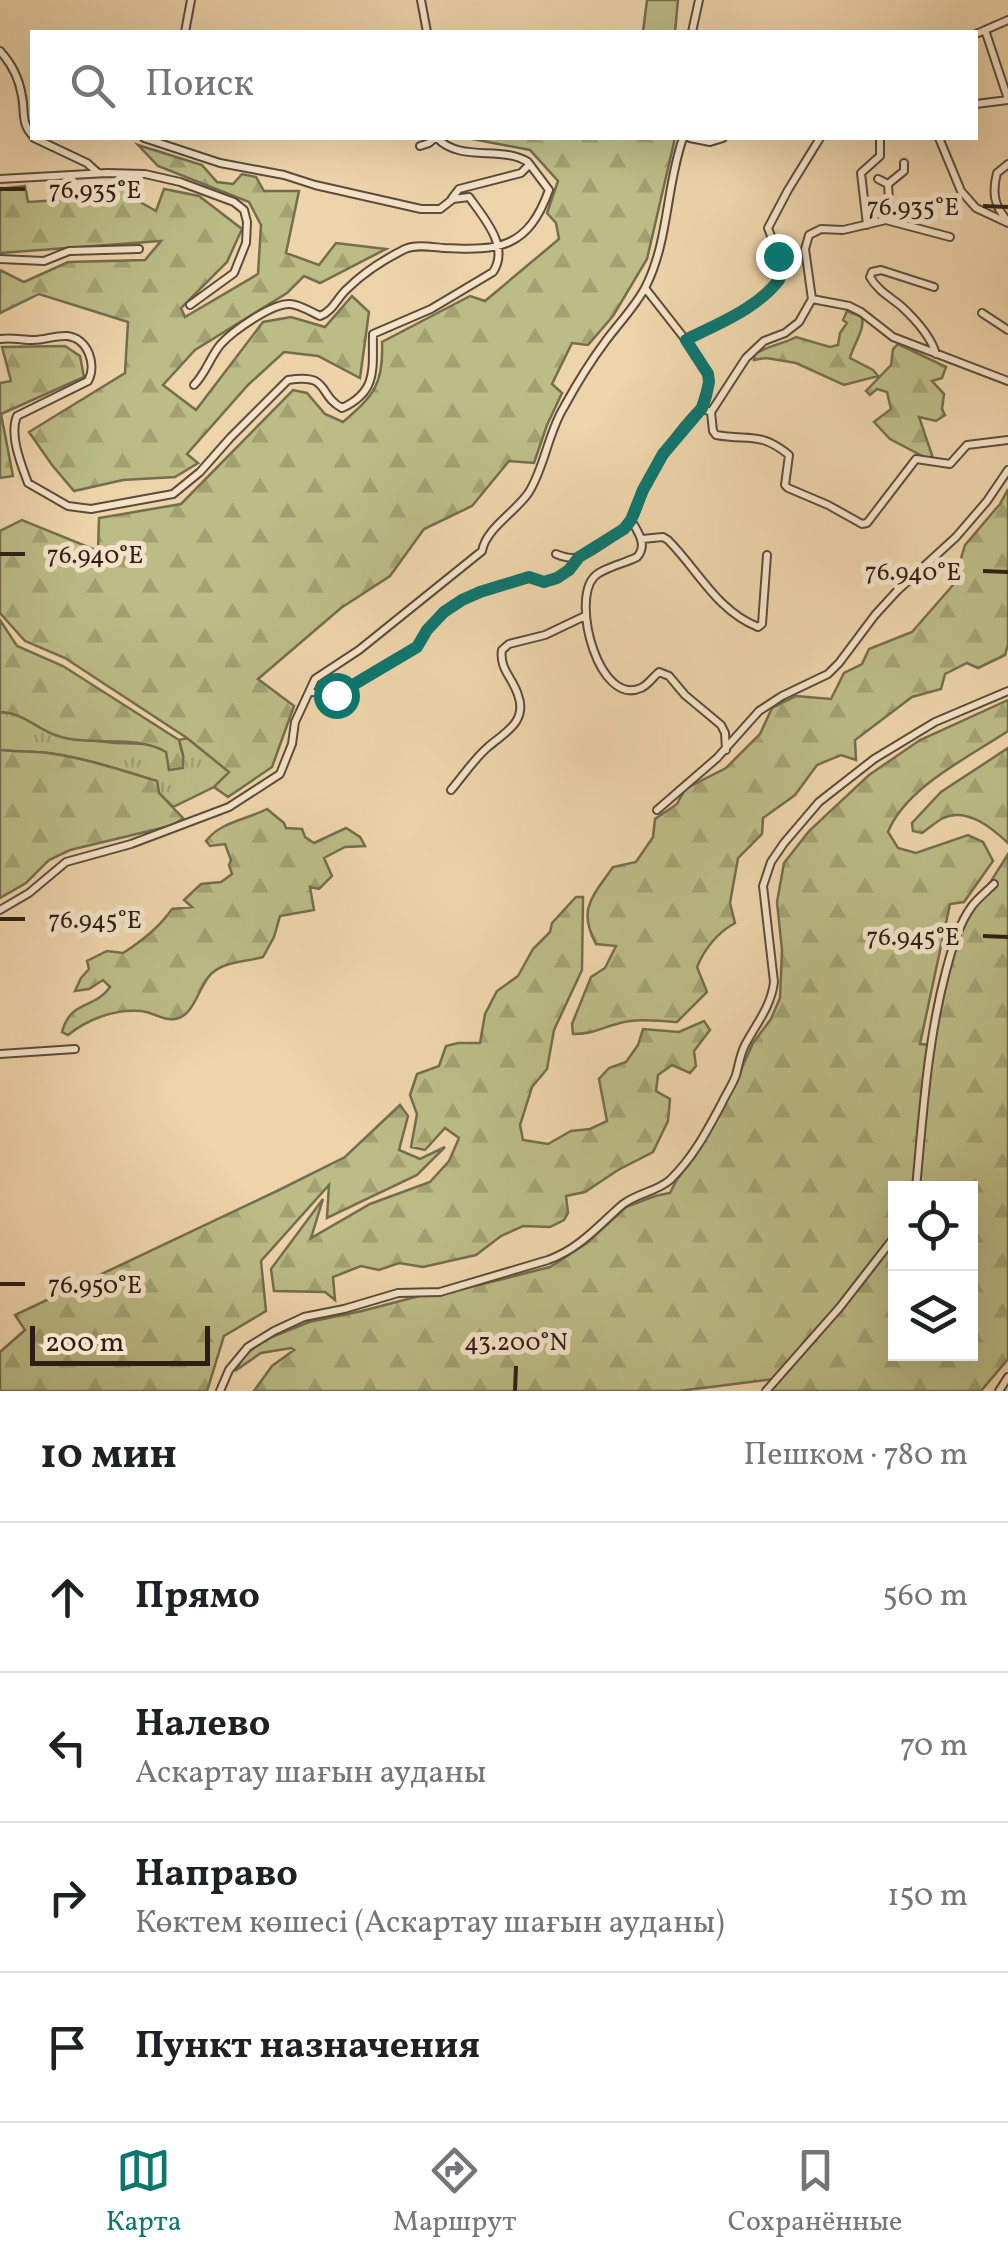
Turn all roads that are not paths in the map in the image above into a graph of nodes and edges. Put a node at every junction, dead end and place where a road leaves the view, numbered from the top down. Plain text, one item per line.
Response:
1 (191, 0) edge
2 (421, 0) edge
3 (699, 0) edge
4 (1008, 20) edge
5 (185, 30) edge
6 (427, 30) edge
7 (692, 30) edge
8 (985, 30) junction
9 (978, 33) edge
10 (0, 52) edge
11 (1008, 100) edge
12 (978, 104) edge
13 (30, 132) edge
14 (41, 140) edge
15 (150, 140) edge
16 (432, 140) edge
17 (439, 140) edge
18 (682, 140) edge
19 (819, 140) edge
20 (880, 140) edge
21 (940, 140) edge
22 (420, 146) dead end
23 (528, 162) junction
24 (904, 163) dead end
25 (1008, 164) edge
26 (98, 174) junction
27 (0, 179) edge
28 (878, 179) dead end
29 (888, 184) junction
30 (453, 200) junction
31 (886, 220) junction
32 (1008, 222) edge
33 (867, 225) junction
34 (950, 237) dead end
35 (498, 248) junction
36 (139, 250) dead end
37 (0, 259) edge
38 (934, 287) dead end
39 (645, 288) junction
40 (812, 298) junction
41 (190, 305) dead end
42 (982, 313) dead end
43 (1008, 330) edge
44 (0, 339) edge
45 (686, 340) junction
46 (936, 355) junction
47 (1008, 381) edge
48 (194, 385) dead end
49 (702, 408) junction
50 (712, 412) junction
51 (1008, 440) edge
52 (1008, 470) edge
53 (631, 520) junction
54 (642, 539) junction
55 (556, 554) dead end
56 (767, 555) dead end
57 (579, 557) junction
58 (585, 616) junction
59 (310, 691) junction
60 (1008, 692) edge
61 (726, 750) junction
62 (450, 790) dead end
63 (657, 810) dead end
64 (994, 884) dead end
65 (0, 910) edge
66 (75, 1050) dead end
67 (0, 1054) edge
68 (917, 1181) edge
69 (888, 1245) edge
70 (1008, 1377) edge
71 (220, 1391) edge
72 (766, 1391) edge
73 (1000, 1391) edge

1 - 5 street
2 - 6 street
3 - 7 street
4 - 8 street
8 - 9 street
8 - 11 street
10 - 13 street
11 - 12 street
14 - 26 street
15 - 30 street
16 - 22 street
17 - 23 street
18 - 39 street
19 - 45 street
20 - 33 street
21 - 32 street
23 - 30 street
23 - 35 street
24 - 29 street
25 - 32 street
26 - 27 street
26 - 41 street
28 - 29 street
29 - 31 street
30 - 35 street
31 - 33 street
31 - 34 street
33 - 40 street
35 - 44 street
35 - 48 street
36 - 37 street
38 - 46 street
39 - 45 street
39 - 59 street
40 - 46 street
40 - 50 street
42 - 43 street
45 - 49 street
46 - 47 street
49 - 50 street
49 - 53 street
50 - 51 street
52 - 61 street
53 - 54 street
53 - 57 street
54 - 56 street
54 - 58 street
55 - 57 street
57 - 59 street
58 - 61 street
58 - 62 street
59 - 65 street
60 - 71 street
61 - 63 street
64 - 68 street
66 - 67 street
69 - 72 street
70 - 73 street

